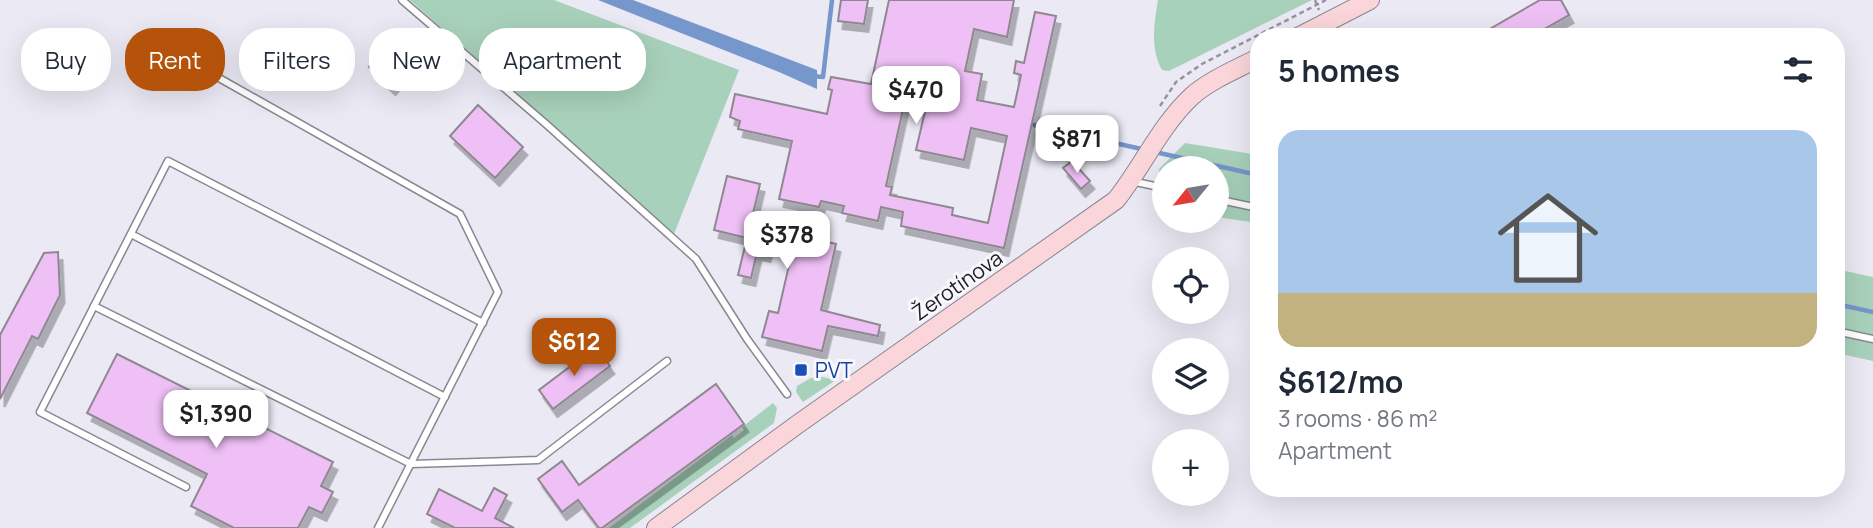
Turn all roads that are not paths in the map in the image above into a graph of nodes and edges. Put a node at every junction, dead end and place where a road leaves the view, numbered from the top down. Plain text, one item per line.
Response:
1 (402, 0) edge
2 (1370, 0) edge
3 (1316, 28) edge
4 (1250, 63) edge
5 (225, 81) edge
6 (1131, 181) junction
7 (1152, 185) edge
8 (1229, 202) edge
9 (1250, 206) edge
10 (131, 234) junction
11 (94, 306) junction
12 (483, 323) junction
13 (1845, 333) edge
14 (1873, 339) edge
15 (667, 361) dead end
16 (787, 394) dead end
17 (445, 397) junction
18 (411, 464) junction
19 (186, 486) dead end
20 (378, 528) edge
21 (656, 528) edge

1 - 16 lane
2 - 3 street
4 - 6 street, Žerotínova
5 - 12 lane
6 - 7 lane
6 - 21 street, Žerotínova
8 - 9 lane
10 - 11 lane
10 - 12 lane
10 - 17 lane
11 - 18 lane
11 - 19 lane
12 - 17 lane
13 - 14 lane
15 - 18 lane
17 - 18 lane
18 - 20 lane

